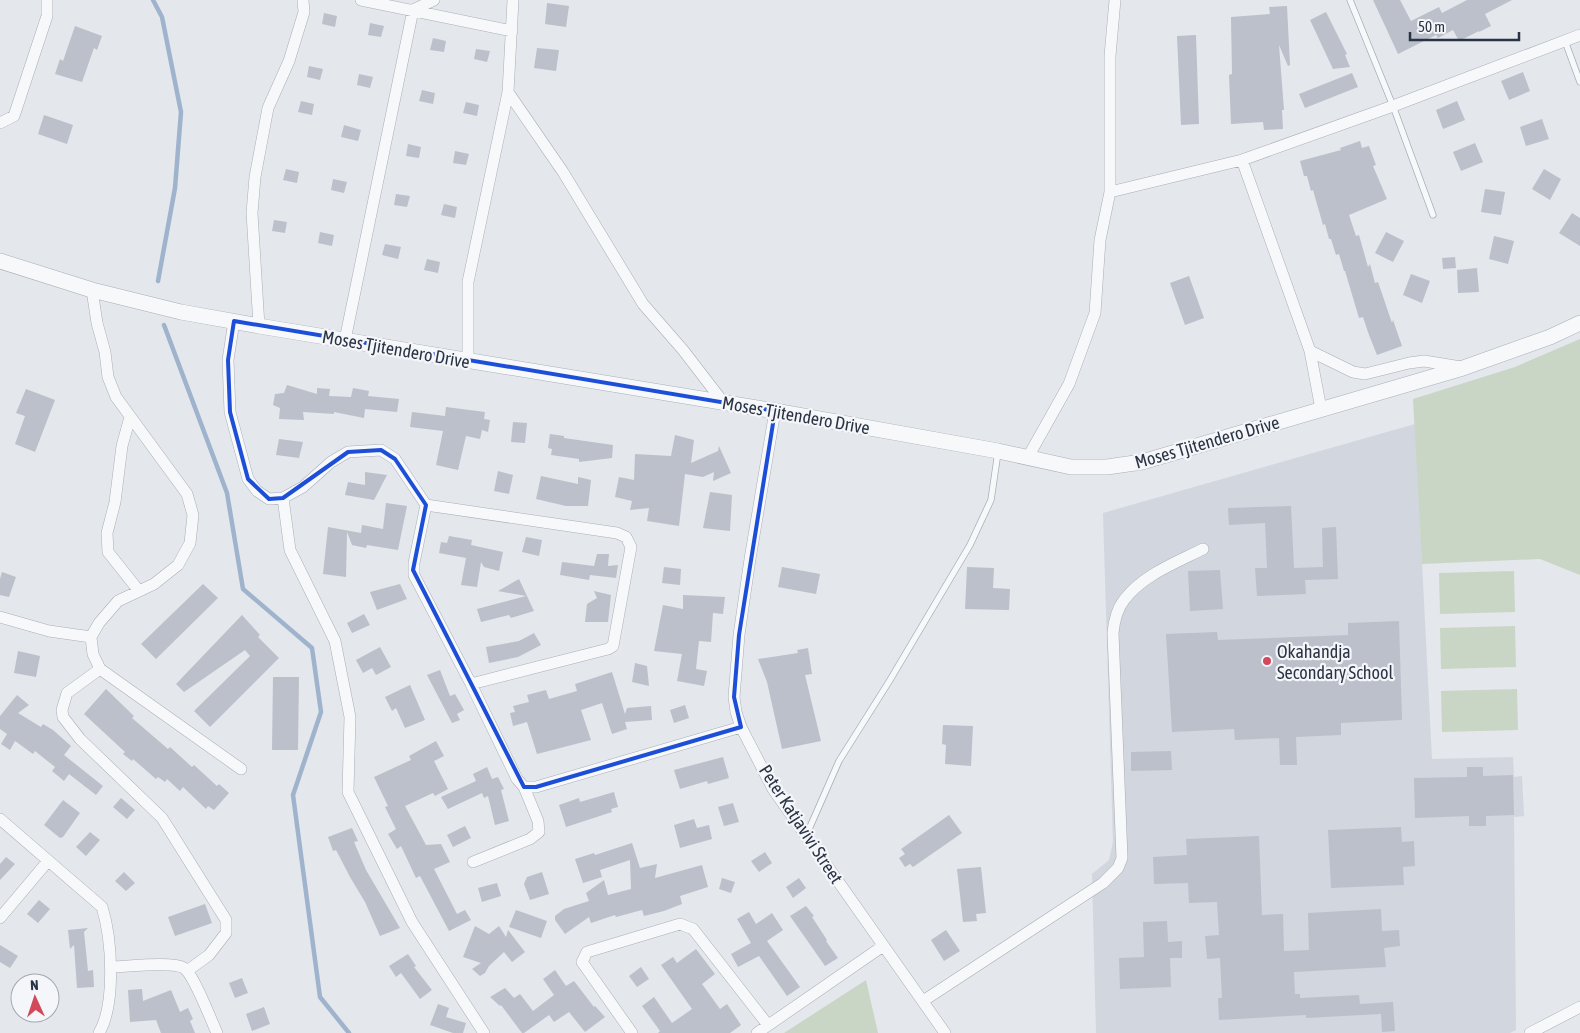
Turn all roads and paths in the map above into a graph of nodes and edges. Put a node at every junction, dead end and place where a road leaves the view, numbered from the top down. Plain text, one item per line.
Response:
1 (47, 0) edge
2 (303, 0) edge
3 (361, 0) edge
4 (434, 0) edge
5 (513, 0) edge
6 (1115, 0) edge
7 (1350, 0) edge
8 (413, 10) junction
9 (512, 31) junction
10 (1580, 34) edge
11 (1564, 41) junction
12 (1580, 82) edge
13 (508, 92) junction
14 (1393, 106) junction
15 (0, 123) edge
16 (1242, 160) junction
17 (1110, 192) junction
18 (1433, 215) dead end
19 (0, 261) edge
20 (92, 290) junction
21 (234, 321) junction
22 (1580, 322) edge
23 (259, 326) junction
24 (345, 340) junction
25 (1310, 351) junction
26 (468, 361) junction
27 (1462, 368) junction
28 (723, 402) junction
29 (1321, 409) junction
30 (775, 411) junction
31 (130, 417) junction
32 (998, 451) junction
33 (1028, 457) junction
34 (283, 498) junction
35 (426, 505) junction
36 (1203, 549) dead end
37 (139, 591) junction
38 (0, 617) edge
39 (92, 637) junction
40 (100, 669) junction
41 (471, 684) junction
42 (741, 726) junction
43 (241, 769) dead end
44 (524, 787) junction
45 (0, 819) edge
46 (806, 836) junction
47 (48, 861) junction
48 (473, 862) dead end
49 (0, 918) edge
50 (883, 946) junction
51 (111, 967) junction
52 (187, 971) junction
53 (923, 1002) junction
54 (1580, 1007) edge
55 (768, 1025) junction
56 (99, 1033) edge
57 (217, 1033) edge
58 (484, 1033) edge
59 (632, 1033) edge
60 (757, 1033) edge
61 (945, 1033) edge
62 (1530, 1033) edge

1 - 15 street
2 - 23 street
3 - 8 street
4 - 8 street
5 - 9 street
6 - 17 street
7 - 14 lane
8 - 9 street
8 - 24 street
9 - 13 street
10 - 11 street
11 - 12 lane
11 - 14 street
13 - 26 street
13 - 28 street
14 - 16 street
14 - 18 lane
16 - 17 street
16 - 25 street
17 - 33 street
19 - 20 street, Moses Tjitendero Drive
20 - 21 street, Moses Tjitendero Drive
20 - 31 street
21 - 23 street, Moses Tjitendero Drive
21 - 34 street
22 - 27 street, Moses Tjitendero Drive
23 - 24 street, Moses Tjitendero Drive
24 - 26 street, Moses Tjitendero Drive
25 - 27 street
25 - 29 street
26 - 28 street, Moses Tjitendero Drive
27 - 29 street, Moses Tjitendero Drive
28 - 30 street, Moses Tjitendero Drive
29 - 33 street, Moses Tjitendero Drive
30 - 32 street, Moses Tjitendero Drive
30 - 42 street, Peter Katjavivi Street
31 - 37 street
31 - 37 street
32 - 33 street, Moses Tjitendero Drive
32 - 46 lane
34 - 35 street
34 - 58 street
35 - 41 street
35 - 41 street
36 - 53 street
37 - 39 street
38 - 39 street
39 - 40 street
40 - 43 street
40 - 52 street
41 - 44 street
42 - 44 street
42 - 46 street, Peter Katjavivi Street
44 - 48 street
45 - 47 street
46 - 50 street, Peter Katjavivi Street
47 - 49 street
47 - 51 street
50 - 53 street, Peter Katjavivi Street
50 - 55 street
51 - 52 street
51 - 56 street
52 - 57 street
53 - 61 street, Peter Katjavivi Street
54 - 62 street
55 - 59 street
55 - 60 street

